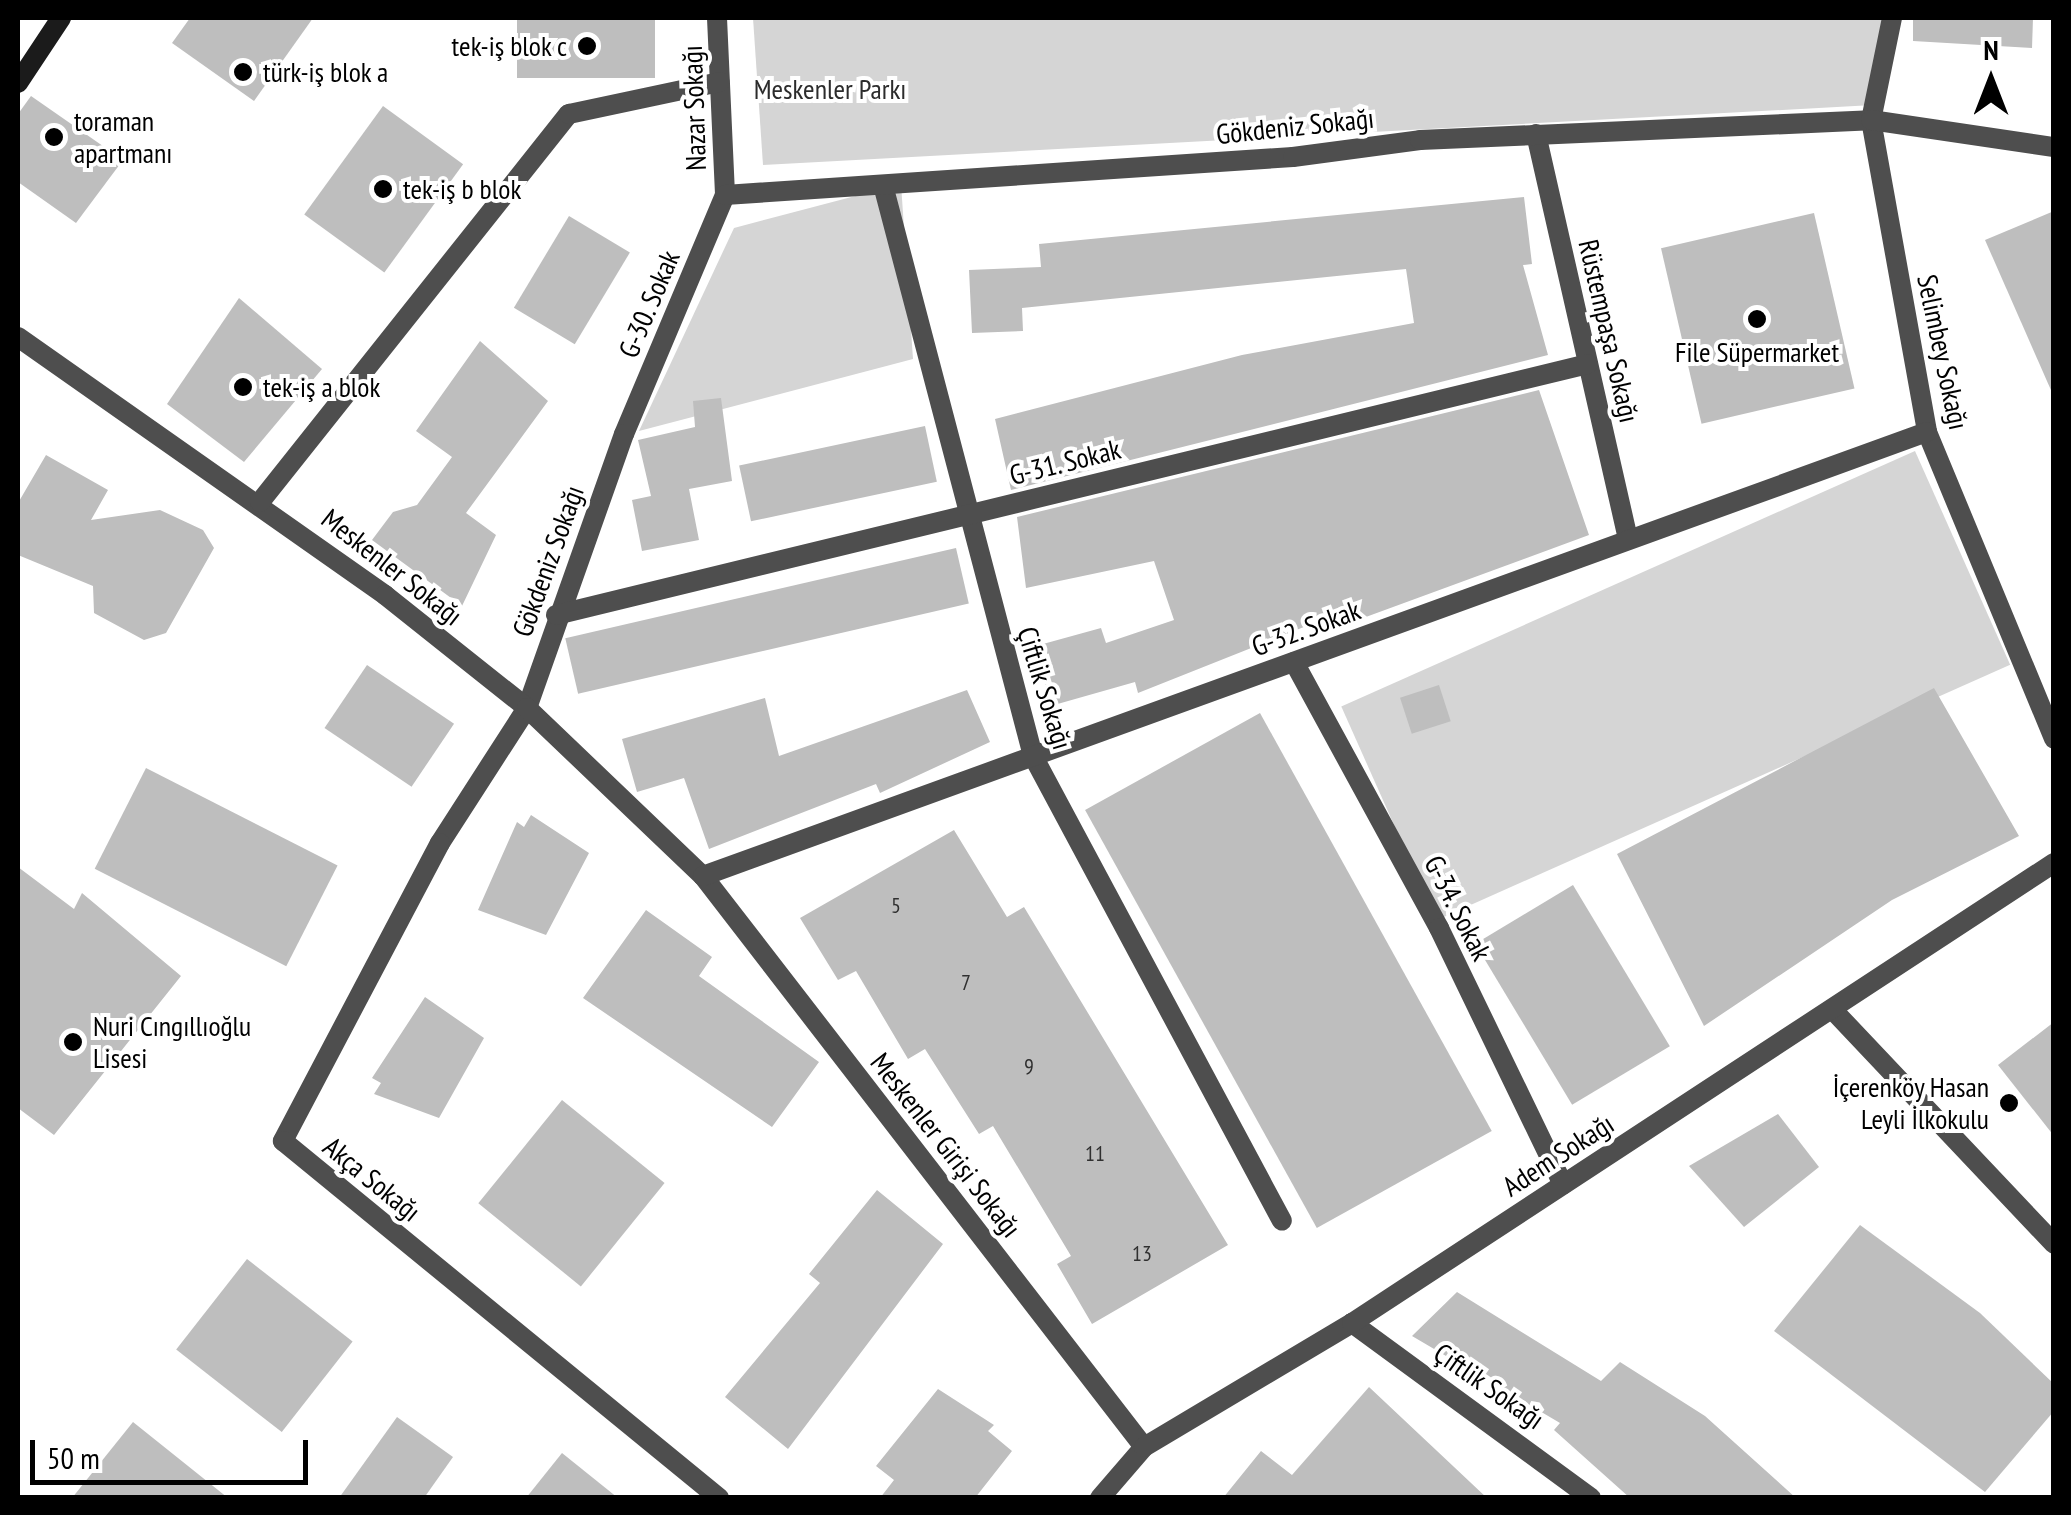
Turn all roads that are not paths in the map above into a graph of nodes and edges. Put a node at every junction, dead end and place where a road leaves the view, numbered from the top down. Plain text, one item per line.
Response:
1 (62, 18) edge
2 (718, 18) edge
3 (1892, 18) edge
4 (720, 82) junction
5 (18, 84) edge
6 (1871, 120) junction
7 (1536, 134) junction
8 (2054, 146) edge
9 (884, 185) junction
10 (724, 196) junction
11 (18, 337) edge
12 (1588, 364) junction
13 (1928, 432) junction
14 (624, 434) joint
15 (260, 502) junction
16 (966, 514) junction
17 (1628, 540) junction
18 (556, 615) junction
19 (1294, 662) junction
20 (527, 708) junction
21 (2054, 739) edge
22 (1033, 756) junction
23 (2054, 864) edge
24 (704, 876) junction
25 (1832, 1008) junction
26 (1563, 1185) junction
27 (1282, 1221) dead end
28 (2054, 1244) edge
29 (1352, 1323) junction
30 (1144, 1447) junction
31 (719, 1498) edge
32 (1100, 1498) edge
33 (1591, 1498) edge

1 - 5 street
2 - 4 street, Nazar Sokağı
3 - 6 street, Selimbey Sokağı
4 - 10 street, Nazar Sokağı
4 - 15 street
6 - 7 street, Gökdeniz Sokağı
6 - 8 street, Gökdeniz Sokağı
6 - 13 street, Selimbey Sokağı
7 - 9 street, Gökdeniz Sokağı
7 - 12 street, Rüstempaşa Sokağı
9 - 10 street, Gökdeniz Sokağı
9 - 16 street, Çiftlik Sokağı
10 - 14 street, G-30. Sokak
11 - 15 street, Meskenler Sokağı
12 - 16 street, G-31. Sokak
12 - 17 street, Rüstempaşa Sokağı
13 - 17 street, G-32. Sokak
13 - 21 street, Selimbey Sokağı
14 - 18 street, Gökdeniz Sokağı
15 - 20 street, Meskenler Sokağı
16 - 18 street, G-31. Sokak
16 - 22 street, Çiftlik Sokağı
17 - 19 street, G-32. Sokak
18 - 20 street, Gökdeniz Sokağı
19 - 22 street, G-32. Sokak
19 - 26 street, G-34. Sokak
20 - 24 street, Meskenler Sokağı
20 - 31 street, Akça Sokağı
22 - 24 street, G-32. Sokak
22 - 27 street, Çiftlik Sokağı
23 - 25 street, Adem Sokağı
24 - 30 street, Meskenler Girişi Sokağı
25 - 26 street, Adem Sokağı
25 - 28 street
26 - 29 street, Adem Sokağı
29 - 30 street, Adem Sokağı
29 - 33 street, Çiftlik Sokağı
30 - 32 street, Adem Sokağı

